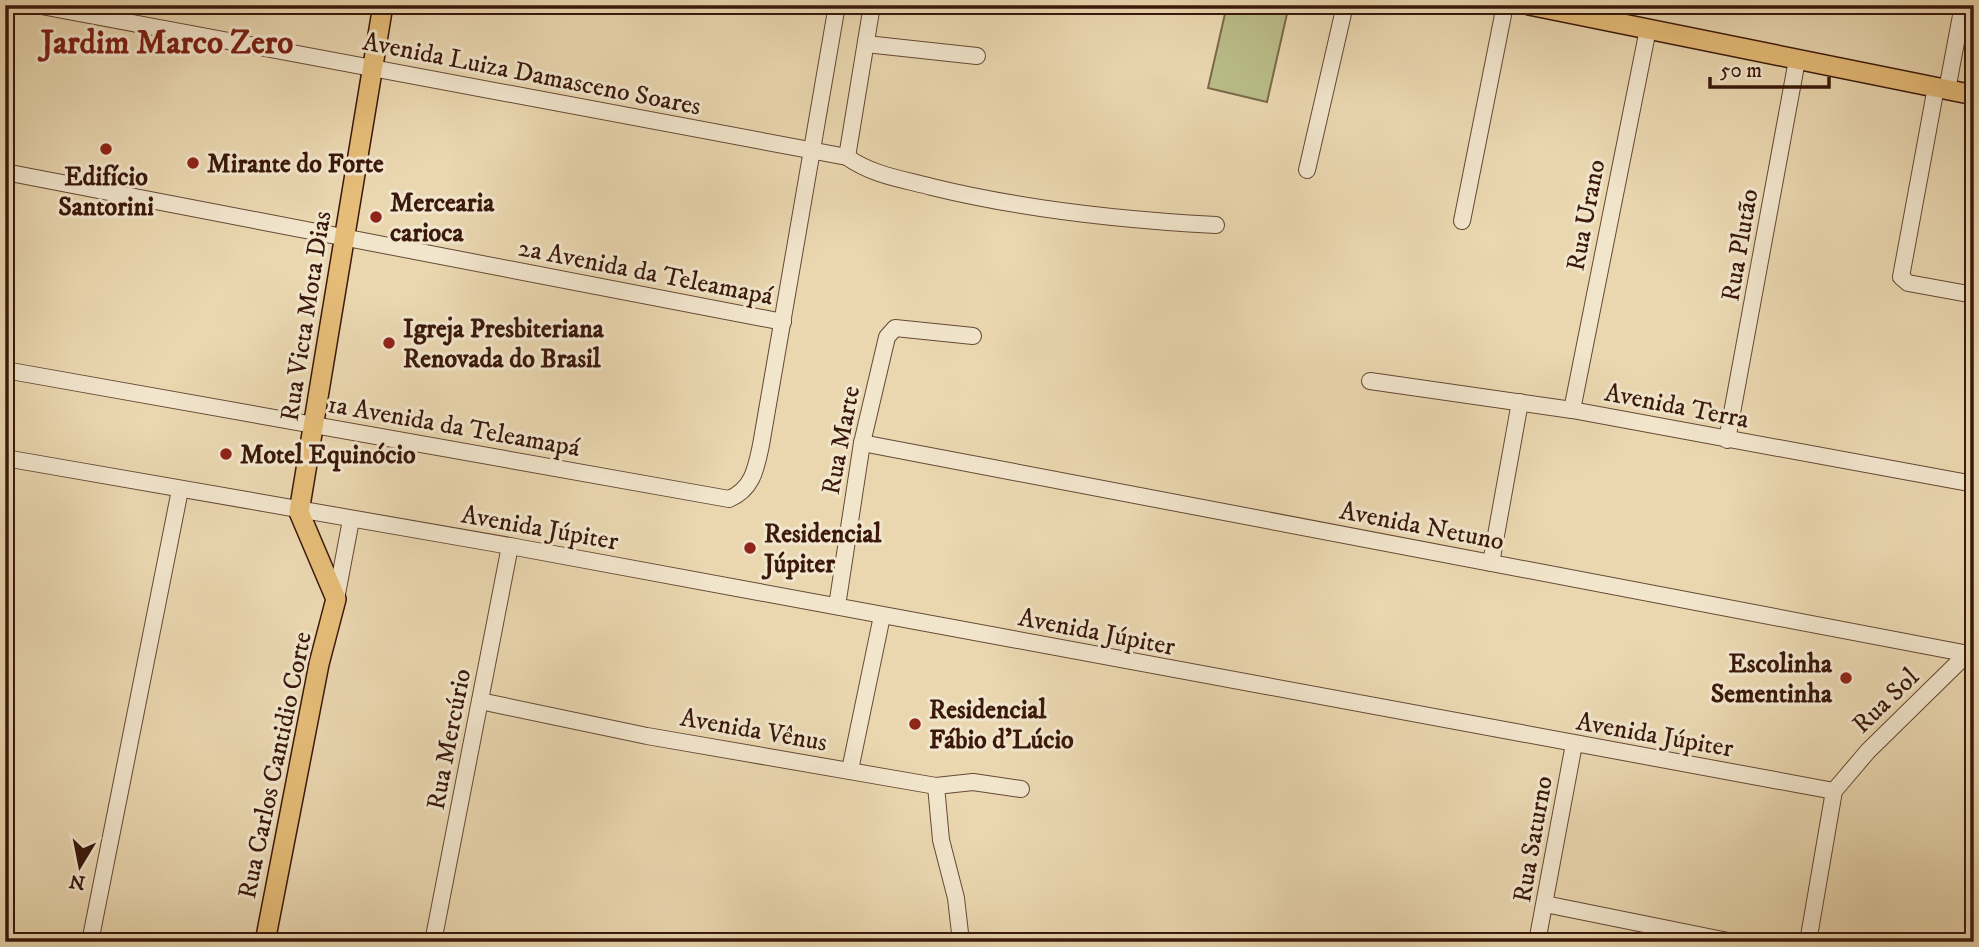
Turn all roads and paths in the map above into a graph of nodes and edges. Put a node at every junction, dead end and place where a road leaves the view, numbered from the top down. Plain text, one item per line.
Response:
1 (36, 5) edge
2 (383, 5) edge
3 (838, 5) edge
4 (872, 5) edge
5 (1345, 5) edge
6 (1505, 5) edge
7 (1528, 5) edge
8 (1962, 5) edge
9 (1648, 29) junction
10 (866, 44) junction
11 (977, 57) dead end
12 (1797, 60) junction
13 (373, 68) junction
14 (1941, 88) junction
15 (1974, 95) edge
16 (812, 150) junction
17 (847, 157) junction
18 (1307, 170) dead end
19 (5, 172) edge
20 (1462, 221) dead end
21 (1216, 225) dead end
22 (345, 238) junction
23 (1974, 295) edge
24 (783, 322) junction
25 (973, 336) dead end
26 (5, 370) edge
27 (1370, 381) dead end
28 (1520, 402) junction
29 (1572, 410) junction
30 (314, 425) junction
31 (1727, 440) junction
32 (862, 443) junction
33 (6, 461) edge
34 (1974, 484) edge
35 (180, 490) junction
36 (299, 512) junction
37 (351, 520) junction
38 (510, 546) junction
39 (1491, 563) junction
40 (336, 599) junction
41 (837, 606) junction
42 (882, 616) junction
43 (1972, 652) edge
44 (480, 701) junction
45 (1574, 744) junction
46 (850, 770) junction
47 (936, 786) junction
48 (1021, 789) dead end
49 (1834, 791) junction
50 (1545, 904) junction
51 (90, 942) edge
52 (265, 942) edge
53 (433, 942) edge
54 (961, 942) edge
55 (1536, 942) edge
56 (1732, 942) edge
57 (1808, 942) edge

1 - 13 street, Avenida Luiza Damasceno Soares
2 - 13 main road, Rua Victa Mota Dias
3 - 16 street
4 - 10 street
5 - 18 street
6 - 20 street
7 - 9 main road
8 - 14 street
9 - 12 main road
9 - 29 street, Rua Urano
10 - 11 street
10 - 17 street
12 - 14 main road
12 - 31 street, Rua Plutão
13 - 16 street, Avenida Luiza Damasceno Soares
13 - 22 main road, Rua Victa Mota Dias
14 - 15 main road
14 - 23 street
16 - 17 street, Avenida Luiza Damasceno Soares
16 - 24 street
17 - 21 street, Avenida Luiza Damasceno Soares
19 - 22 street, 2a Avenida da Teleamapá
22 - 24 street, 2a Avenida da Teleamapá
22 - 30 main road, Rua Victa Mota Dias
24 - 30 street, 1a Avenida da Teleamapá
25 - 32 street, Rua Marte
26 - 30 street, 1a Avenida da Teleamapá
27 - 28 street, Avenida Terra
28 - 29 street, Avenida Terra
28 - 39 street
29 - 31 street, Avenida Terra
30 - 36 main road, Rua Victa Mota Dias
31 - 34 street, Avenida Terra
32 - 39 street, Avenida Netuno
32 - 41 street, Rua Marte
33 - 35 street, Avenida Júpiter
35 - 36 street, Avenida Júpiter
35 - 51 street
36 - 37 street, Avenida Júpiter
36 - 40 main road
37 - 38 street, Avenida Júpiter
37 - 40 street, Rua Carlos Cantidio Corte
38 - 41 street, Avenida Júpiter
38 - 44 street, Rua Mercúrio
39 - 43 street, Avenida Netuno
40 - 52 main road, Rua Carlos Cantidio Corte
41 - 42 street, Avenida Júpiter
42 - 45 street, Avenida Júpiter
42 - 46 street
43 - 49 street, Rua Sol
44 - 46 street, Avenida Vênus
44 - 53 street, Rua Mercúrio
45 - 49 street, Avenida Júpiter
45 - 50 street, Rua Saturno
46 - 47 street, Avenida Vênus
47 - 48 street, Avenida Vênus
47 - 54 street
49 - 57 street
50 - 55 street, Rua Saturno
50 - 56 street

